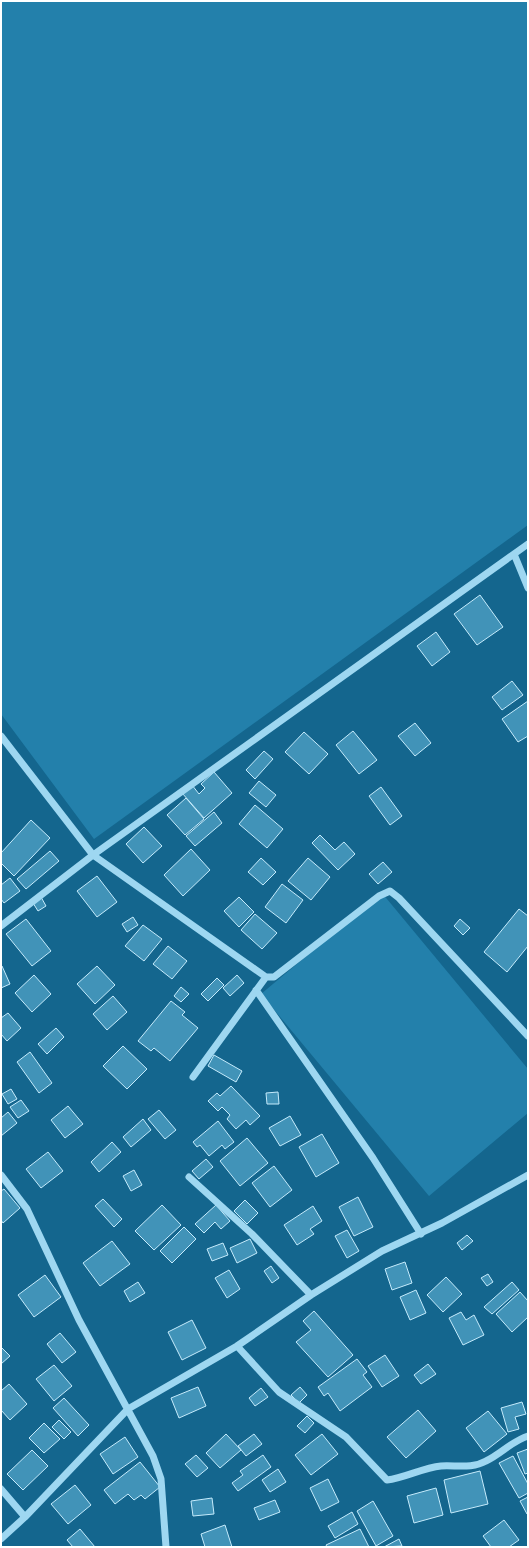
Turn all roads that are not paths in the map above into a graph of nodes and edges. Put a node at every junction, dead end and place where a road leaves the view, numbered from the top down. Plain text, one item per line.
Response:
1 (528, 544) edge
2 (514, 554) junction
3 (528, 588) edge
4 (1, 736) edge
5 (93, 855) junction
6 (1, 926) edge
7 (266, 977) junction
8 (256, 990) junction
9 (528, 1036) edge
10 (193, 1077) dead end
11 (1, 1175) edge
12 (528, 1175) edge
13 (189, 1177) dead end
14 (421, 1234) junction
15 (311, 1295) junction
16 (237, 1346) junction
17 (128, 1409) junction
18 (528, 1436) edge
19 (1, 1489) edge
20 (25, 1517) junction
21 (1, 1539) edge
22 (166, 1547) edge

1 - 2 street
2 - 3 street
2 - 5 street
4 - 5 street
5 - 6 street
5 - 7 street
7 - 8 street
7 - 9 street
8 - 10 street
8 - 14 street
11 - 17 street
12 - 14 street
13 - 15 street
14 - 15 street
15 - 16 street
16 - 17 street
16 - 18 street
17 - 20 street
17 - 22 street
19 - 20 street
20 - 21 street

